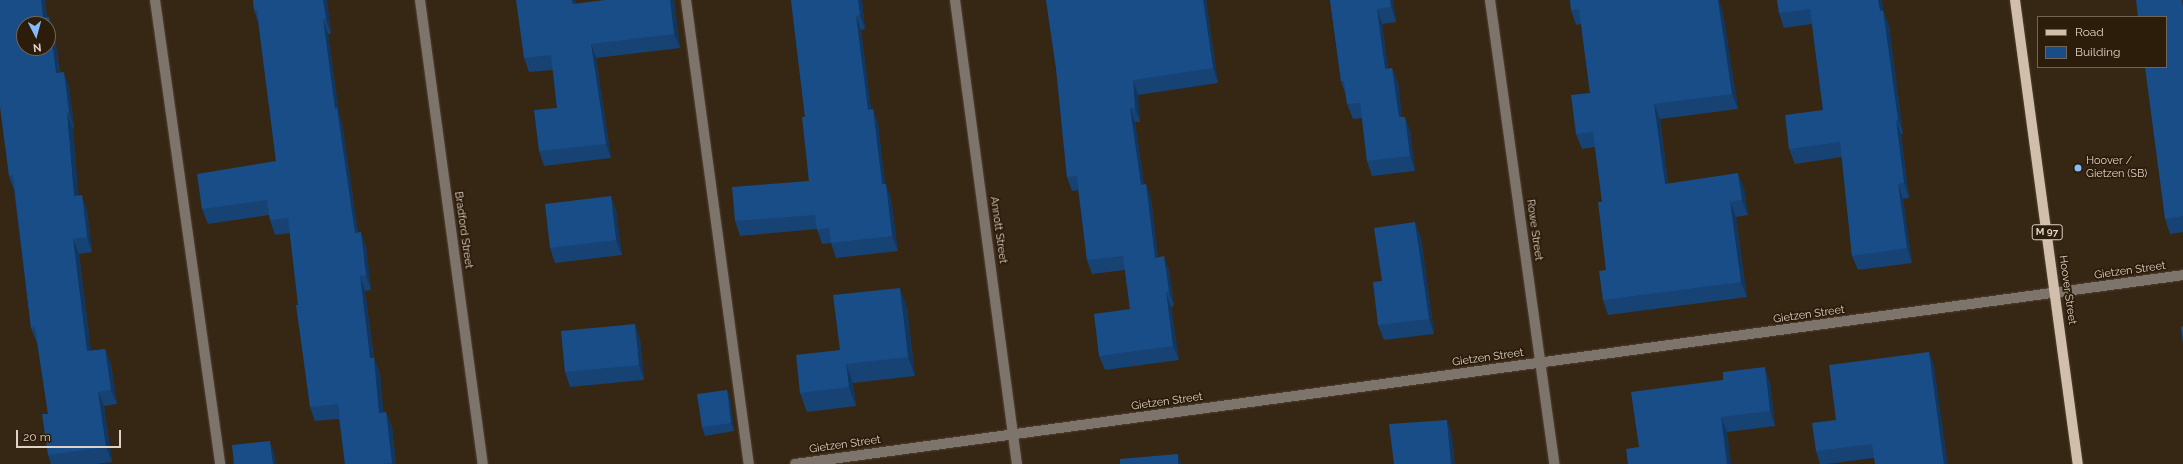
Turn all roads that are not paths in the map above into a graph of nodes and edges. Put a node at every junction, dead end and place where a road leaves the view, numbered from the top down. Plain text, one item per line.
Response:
1 (155, 0) edge
2 (420, 0) edge
3 (686, 0) edge
4 (955, 0) edge
5 (1490, 0) edge
6 (2015, 0) edge
7 (2183, 275) edge
8 (2055, 293) junction
9 (1540, 363) junction
10 (1013, 434) junction
11 (220, 464) edge
12 (483, 464) edge
13 (749, 464) edge
14 (795, 464) edge
15 (1017, 464) edge
16 (1554, 464) edge
17 (2078, 464) edge

1 - 11 street
2 - 12 street, Bradford Street
3 - 13 street
4 - 10 street, Annott Street
5 - 9 street, Rowe Street
6 - 8 main road, Hoover Street / M 97
7 - 8 street, Gietzen Street
8 - 9 street, Gietzen Street
8 - 17 main road, Hoover Street / M 97
9 - 10 street, Gietzen Street
9 - 16 street, Rowe Street
10 - 14 street, Gietzen Street
10 - 15 street, Annott Street

